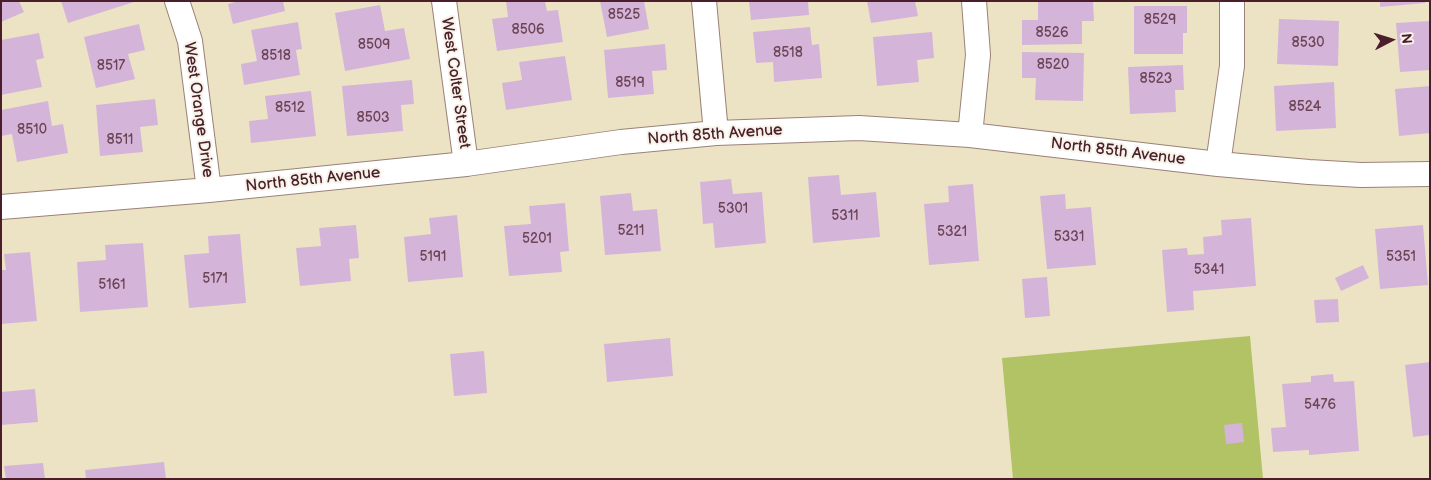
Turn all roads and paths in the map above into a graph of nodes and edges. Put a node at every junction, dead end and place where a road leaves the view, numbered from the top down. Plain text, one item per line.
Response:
1 (177, 1) edge
2 (444, 1) edge
3 (704, 1) edge
4 (974, 1) edge
5 (1232, 1) edge
6 (716, 133) junction
7 (970, 135) junction
8 (466, 164) junction
9 (1218, 164) junction
10 (1430, 174) edge
11 (209, 190) junction
12 (1, 207) edge

1 - 11 street, West Orange Drive
2 - 8 street, West Colter Street
3 - 6 street
4 - 7 street
5 - 9 street
6 - 7 street, North 85th Avenue
6 - 8 street, North 85th Avenue
7 - 9 street, North 85th Avenue
8 - 11 street, North 85th Avenue
9 - 10 street, North 85th Avenue
11 - 12 street, North 85th Avenue

